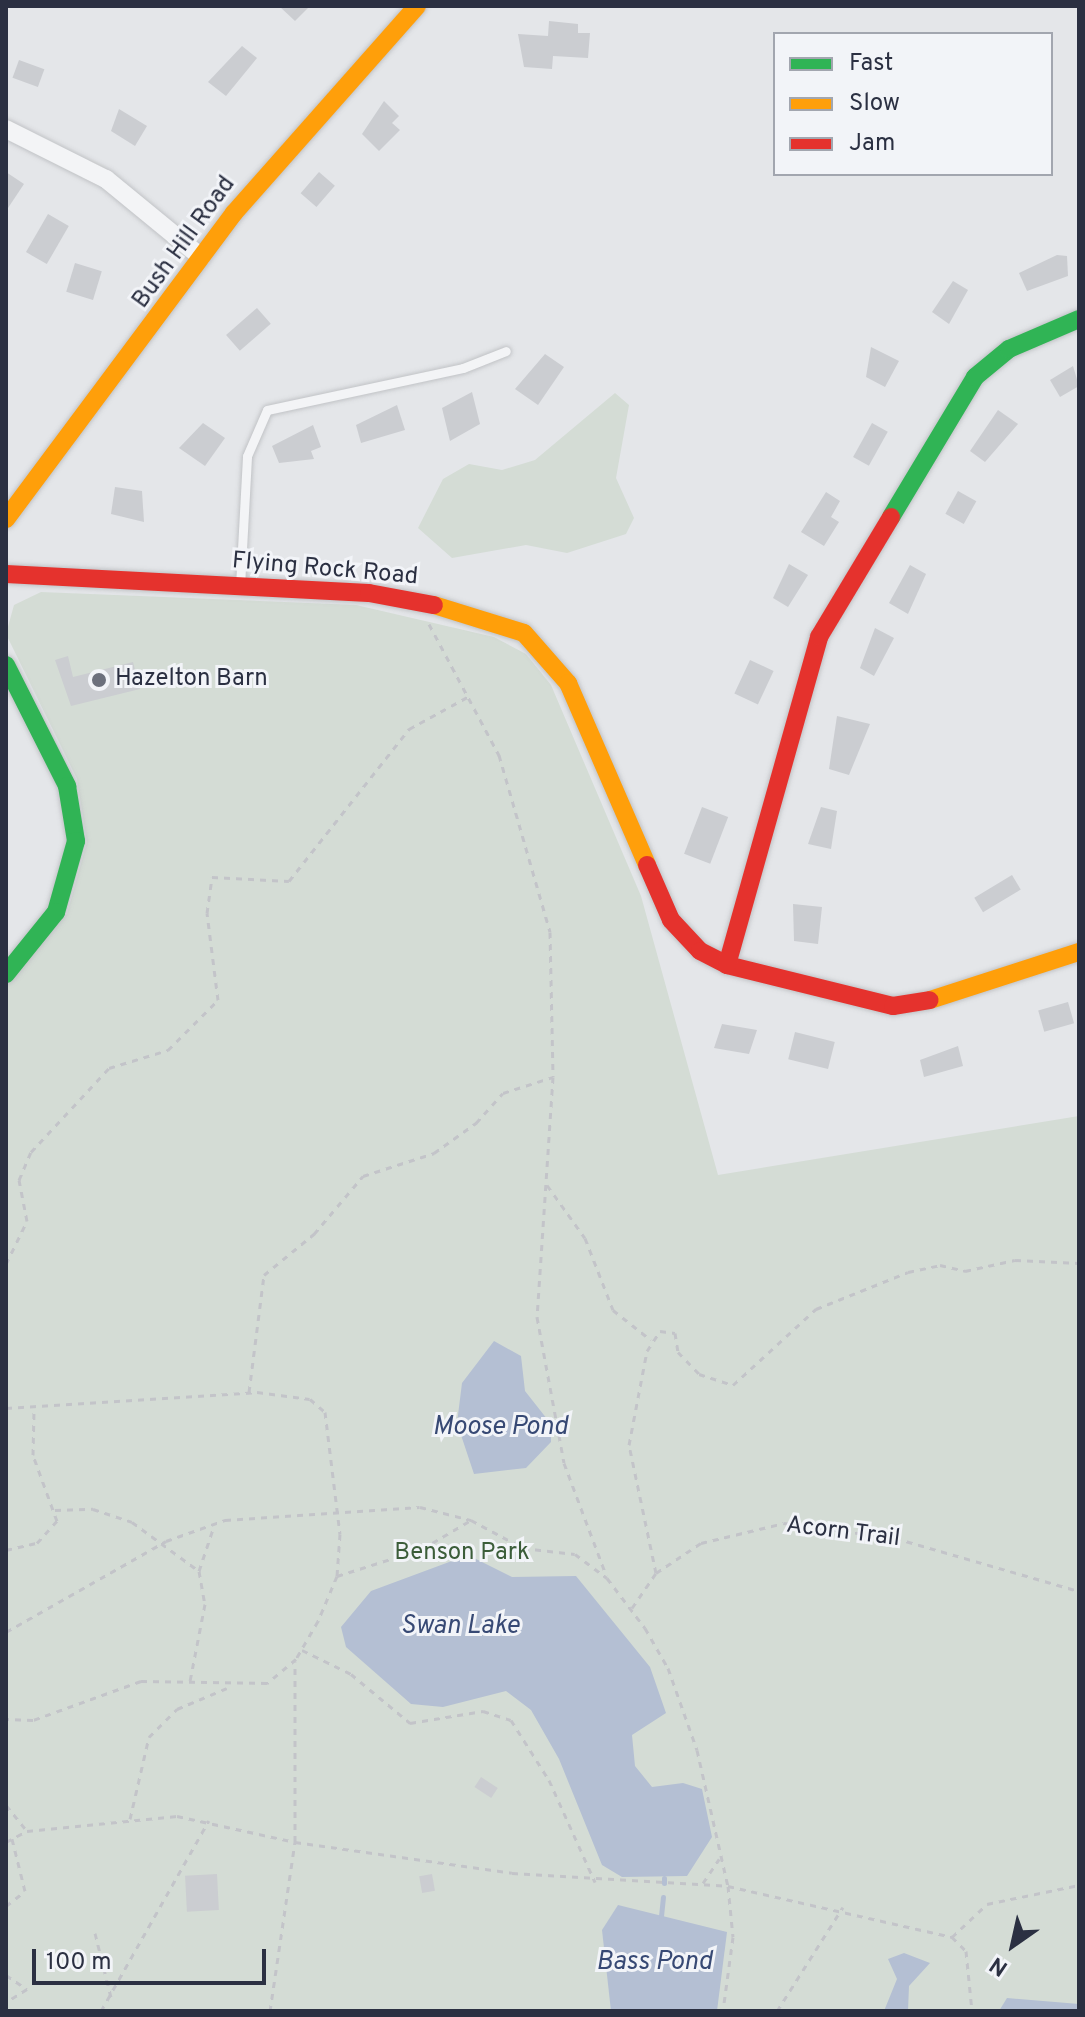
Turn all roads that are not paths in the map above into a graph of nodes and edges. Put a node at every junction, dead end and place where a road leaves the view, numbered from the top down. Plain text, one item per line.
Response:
1 (417, 6) edge
2 (6, 129) edge
3 (201, 257) junction
4 (1079, 319) edge
5 (506, 351) dead end
6 (6, 519) edge
7 (6, 574) edge
8 (240, 586) junction
9 (6, 665) edge
10 (1079, 952) edge
11 (727, 965) junction
12 (6, 974) edge

1 - 3 street, Bush Hill Road
2 - 3 street
3 - 6 street, Bush Hill Road
4 - 11 street
5 - 8 lane
7 - 8 street, Flying Rock Road
8 - 11 street, Flying Rock Road
9 - 12 street
10 - 11 street, Flying Rock Road

